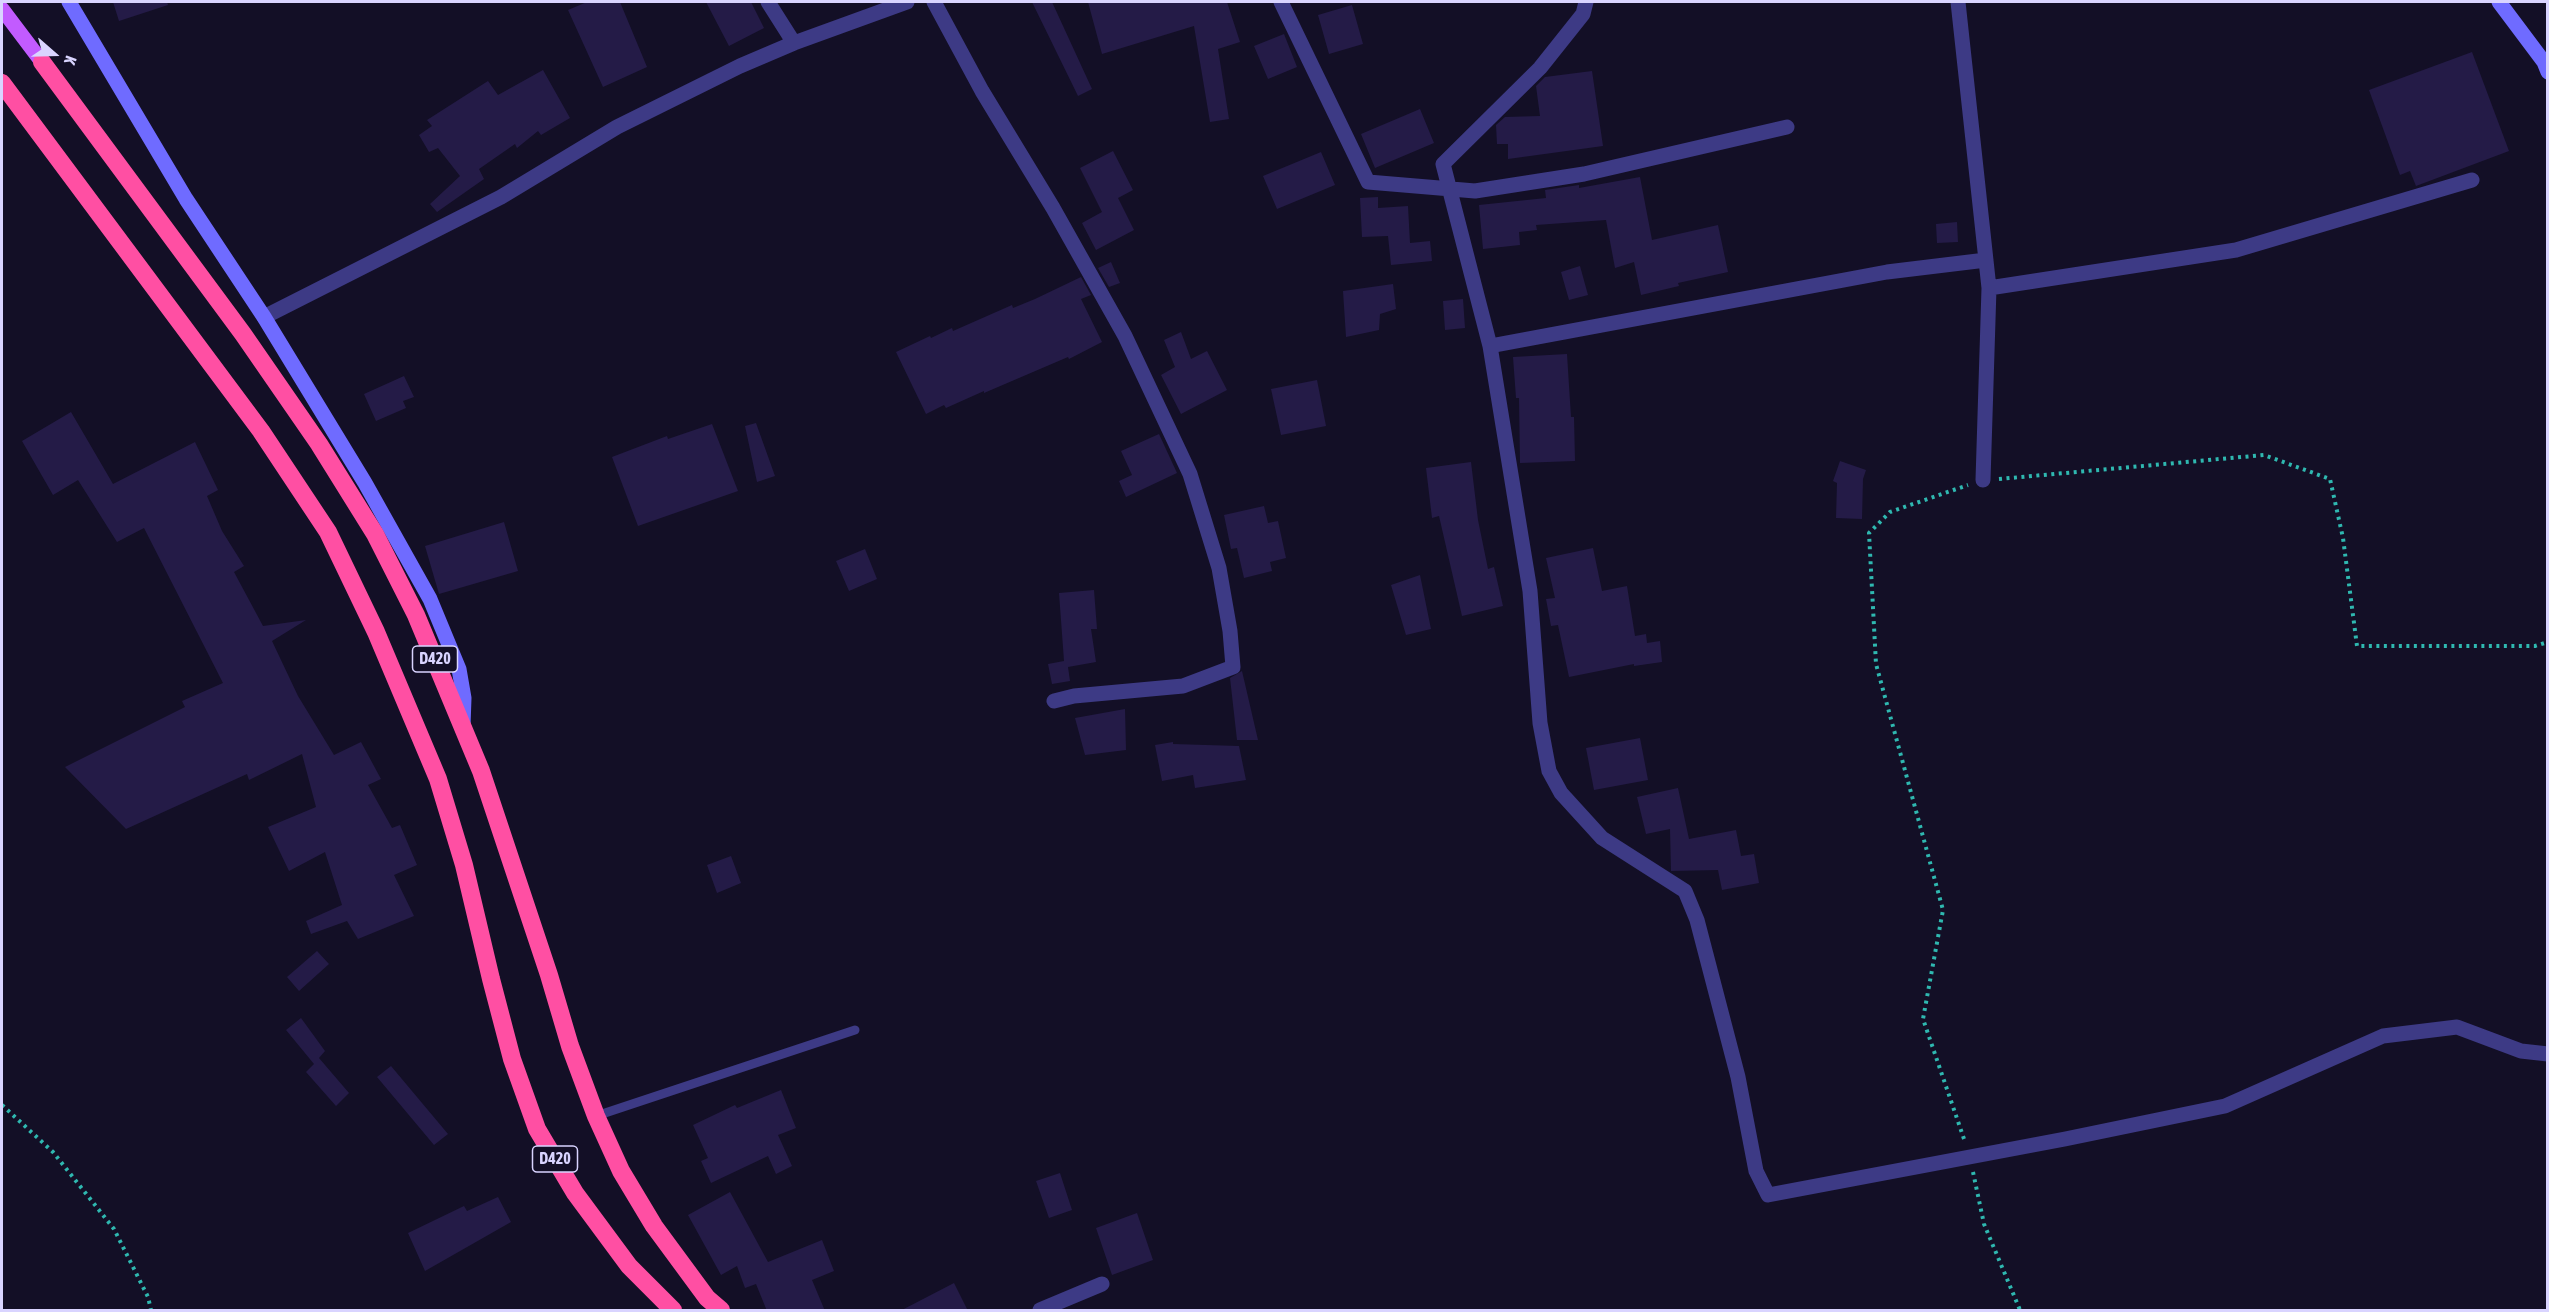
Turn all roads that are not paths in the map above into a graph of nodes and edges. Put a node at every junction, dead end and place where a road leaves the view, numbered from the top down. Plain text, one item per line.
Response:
1 (69, 2) edge
2 (768, 2) edge
3 (907, 2) edge
4 (934, 2) edge
5 (1281, 2) edge
6 (1586, 2) edge
7 (1958, 2) edge
8 (2499, 2) edge
9 (2, 9) edge
10 (794, 43) junction
11 (42, 62) joint
12 (2547, 72) edge
13 (2, 83) edge
14 (1787, 127) dead end
15 (2472, 180) dead end
16 (1450, 190) junction
17 (1986, 260) junction
18 (1989, 288) junction
19 (264, 318) junction
20 (1490, 346) junction
21 (1983, 480) road end
22 (1054, 701) dead end
23 (463, 726) junction
24 (855, 1030) dead end
25 (2547, 1054) edge
26 (596, 1116) junction
27 (1102, 1284) dead end
28 (673, 1311) edge
29 (721, 1311) edge
30 (1040, 1311) edge

1 - 19 main road
2 - 10 street
3 - 10 street
4 - 22 street
5 - 16 street
6 - 16 street
7 - 17 street
8 - 12 main road
9 - 11 main road, D420
10 - 19 street
11 - 23 highway, D420
13 - 28 highway, D420
14 - 16 street
15 - 18 street
16 - 20 street
17 - 18 street
17 - 20 street
18 - 21 street
19 - 23 main road
20 - 25 street
23 - 26 highway, D420
24 - 26 lane
26 - 29 highway, D420
27 - 30 street

